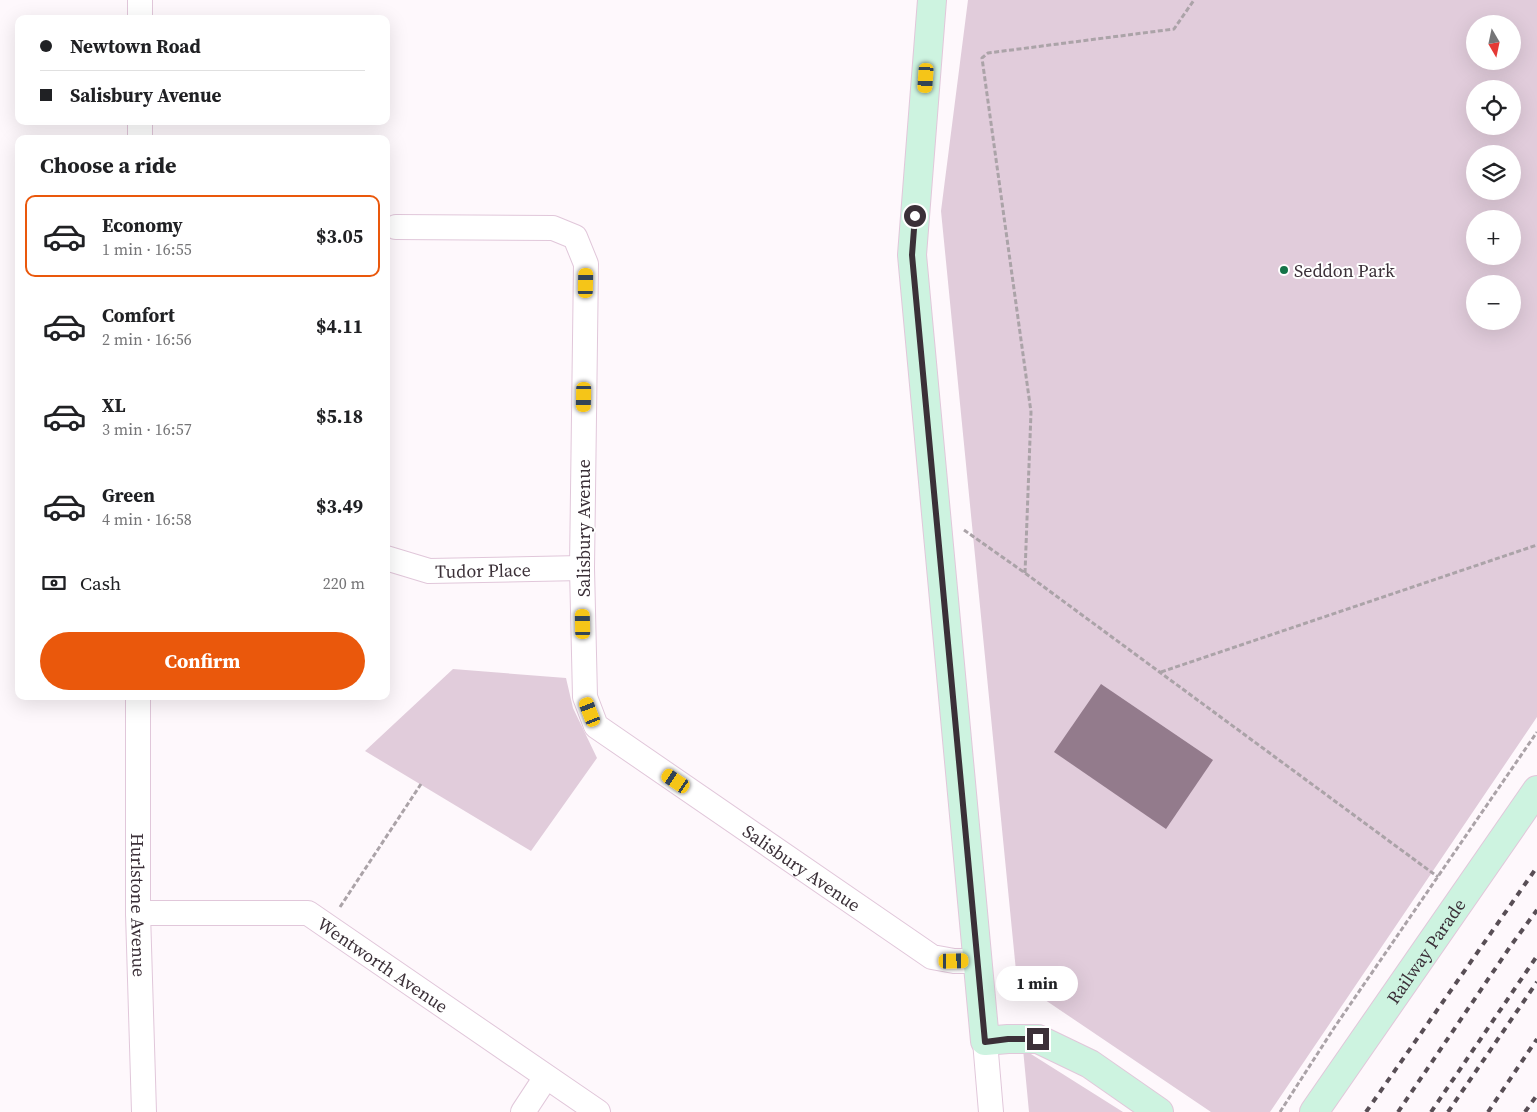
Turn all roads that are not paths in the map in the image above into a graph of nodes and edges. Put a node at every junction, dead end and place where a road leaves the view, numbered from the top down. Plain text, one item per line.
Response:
1 (140, 0) edge
2 (932, 0) edge
3 (140, 15) edge
4 (396, 227) dead end
5 (390, 559) edge
6 (582, 568) junction
7 (138, 700) edge
8 (1537, 790) edge
9 (138, 913) junction
10 (976, 961) junction
11 (985, 1042) junction
12 (546, 1077) junction
13 (144, 1112) edge
14 (523, 1112) edge
15 (598, 1112) edge
16 (992, 1112) edge
17 (1159, 1112) edge
18 (1314, 1112) edge

1 - 3 street
2 - 10 street
4 - 6 street, Salisbury Avenue
5 - 6 street, Tudor Place
6 - 10 street, Salisbury Avenue
7 - 9 street, Hurlstone Avenue
8 - 18 street, Railway Parade
9 - 12 street, Wentworth Avenue
9 - 13 street, Hurlstone Avenue
10 - 11 street
11 - 16 street
11 - 17 street
12 - 14 street
12 - 15 street, Wentworth Avenue

